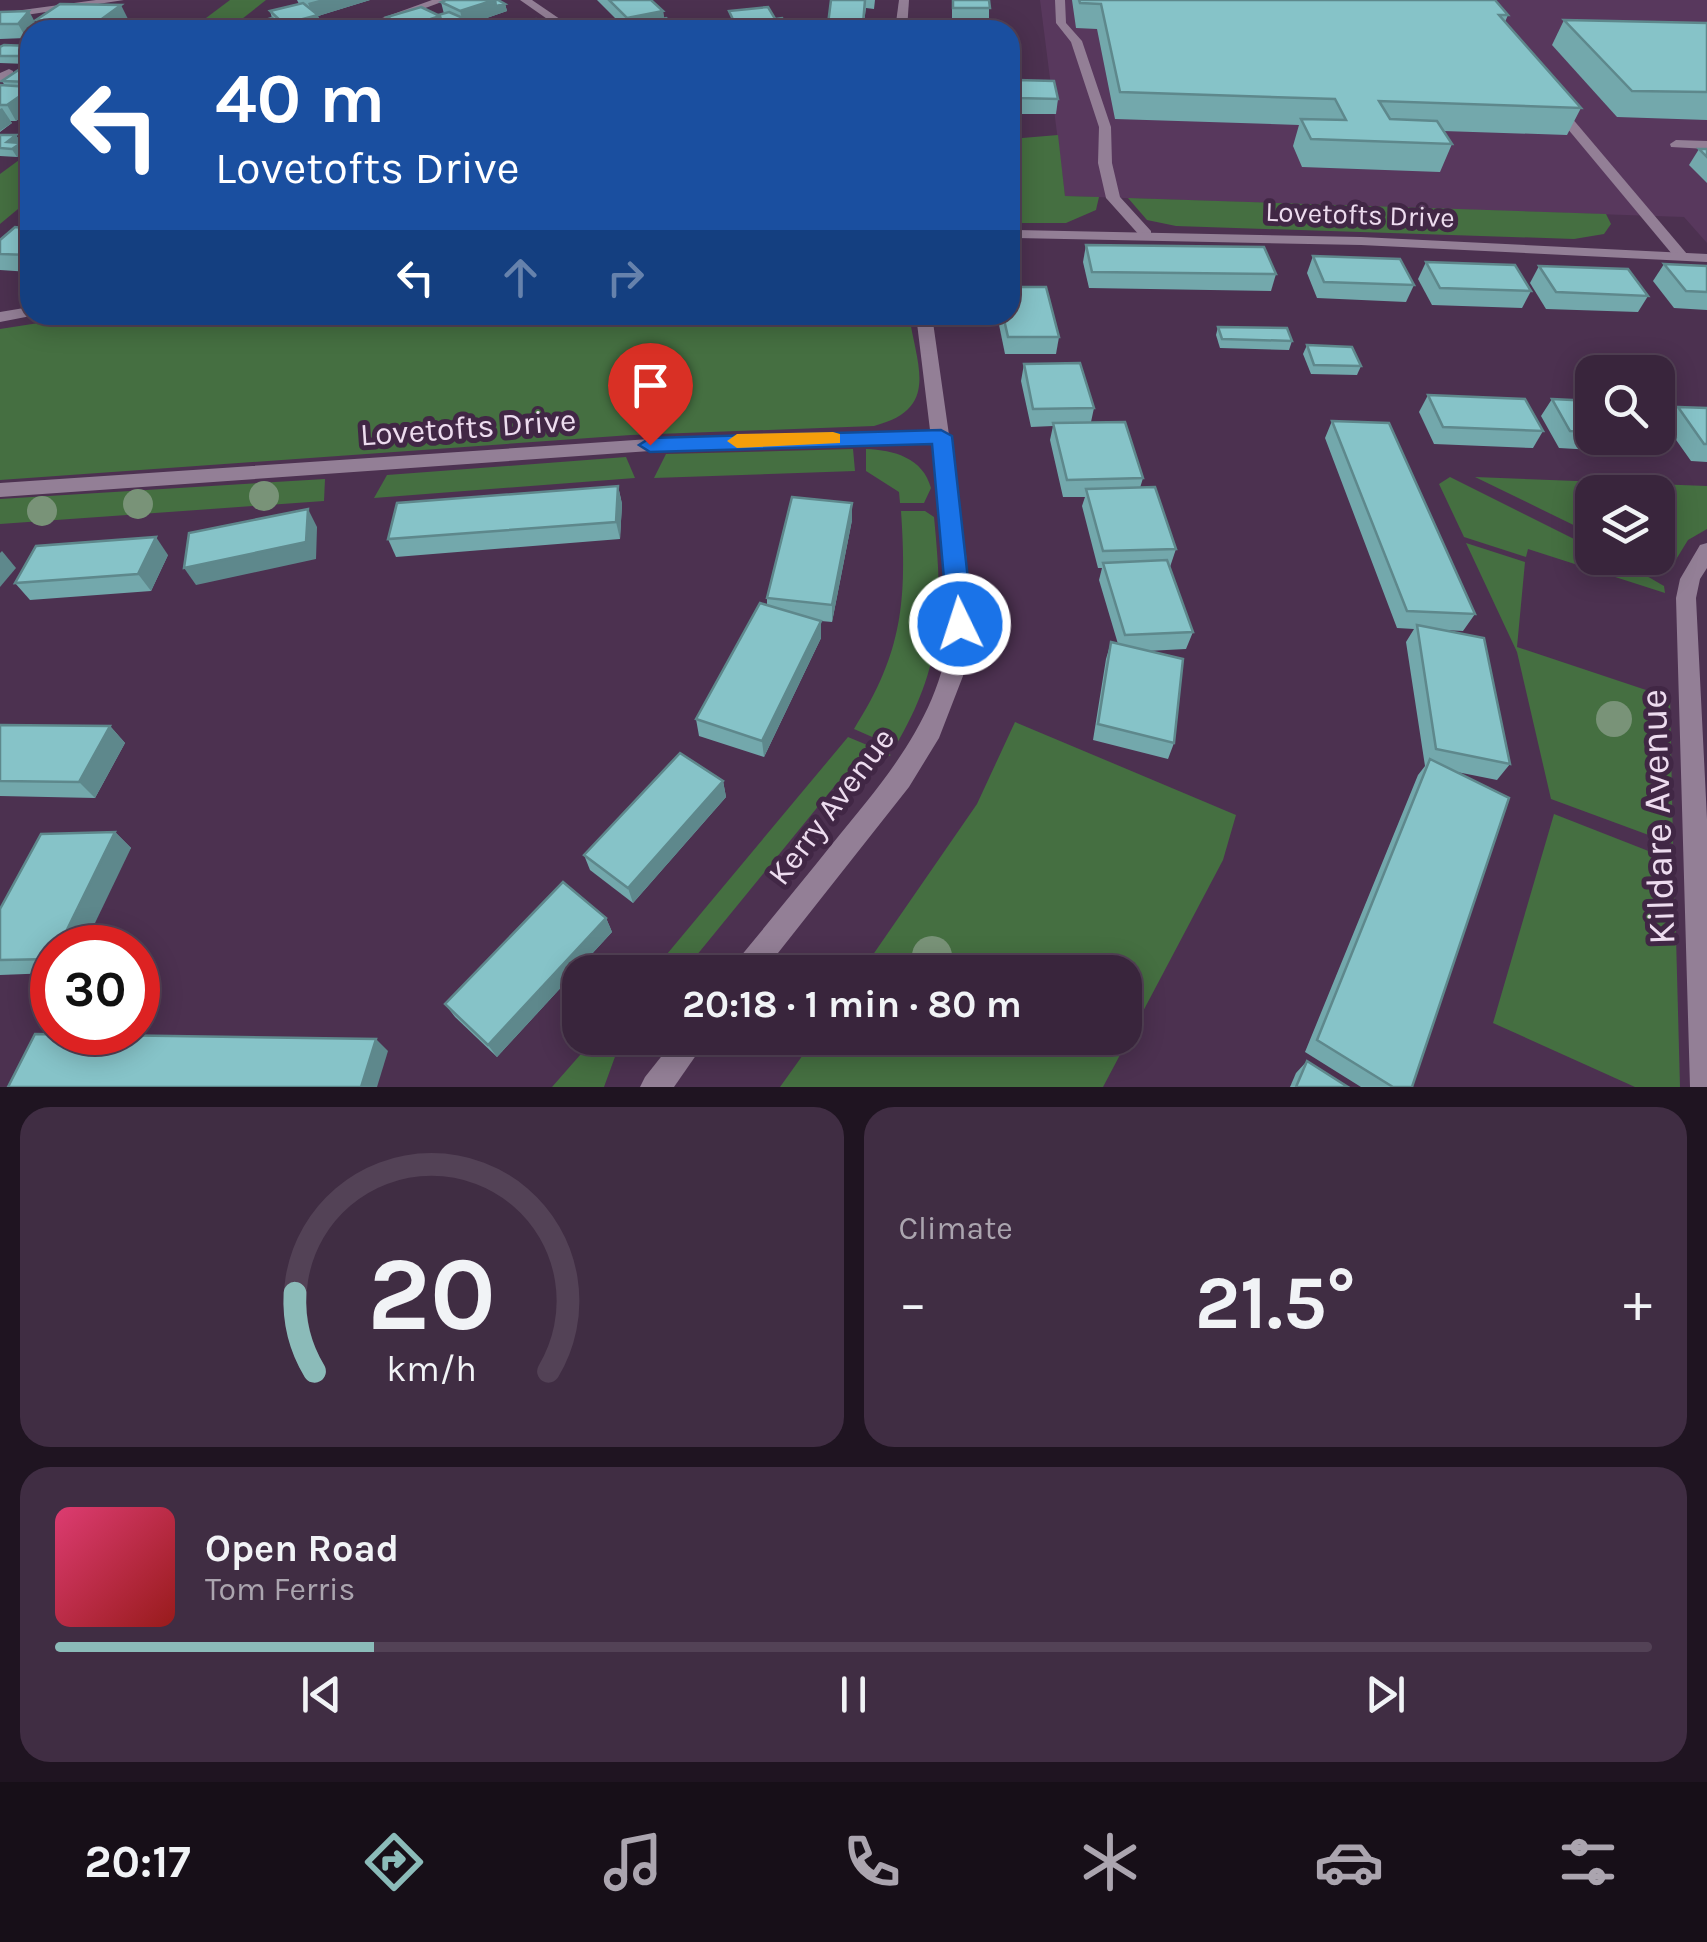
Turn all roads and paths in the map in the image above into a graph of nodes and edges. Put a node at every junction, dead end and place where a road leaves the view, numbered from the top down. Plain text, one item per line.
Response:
1 (120, 0) edge
2 (442, 0) edge
3 (525, 0) edge
4 (1060, 0) edge
5 (0, 16) edge
6 (384, 20) edge
7 (555, 20) edge
8 (1544, 93) edge
9 (1676, 144) dead end
10 (1707, 145) edge
11 (1020, 234) edge
12 (1146, 234) junction
13 (1682, 257) junction
14 (1707, 258) edge
15 (925, 325) edge
16 (941, 436) junction
17 (0, 490) edge
18 (1707, 550) edge
19 (760, 955) edge
20 (680, 1055) edge
21 (655, 1087) edge
22 (1705, 1087) edge

1 - 5 street
2 - 6 street
3 - 7 street
4 - 12 street
8 - 13 street
9 - 10 street
11 - 12 street, Lovetofts Drive
12 - 13 street, Lovetofts Drive
13 - 14 street, Lovetofts Drive
15 - 16 street, Kerry Avenue
16 - 17 street, Lovetofts Drive
16 - 19 street, Kerry Avenue
18 - 22 street, Kildare Avenue
20 - 21 street

